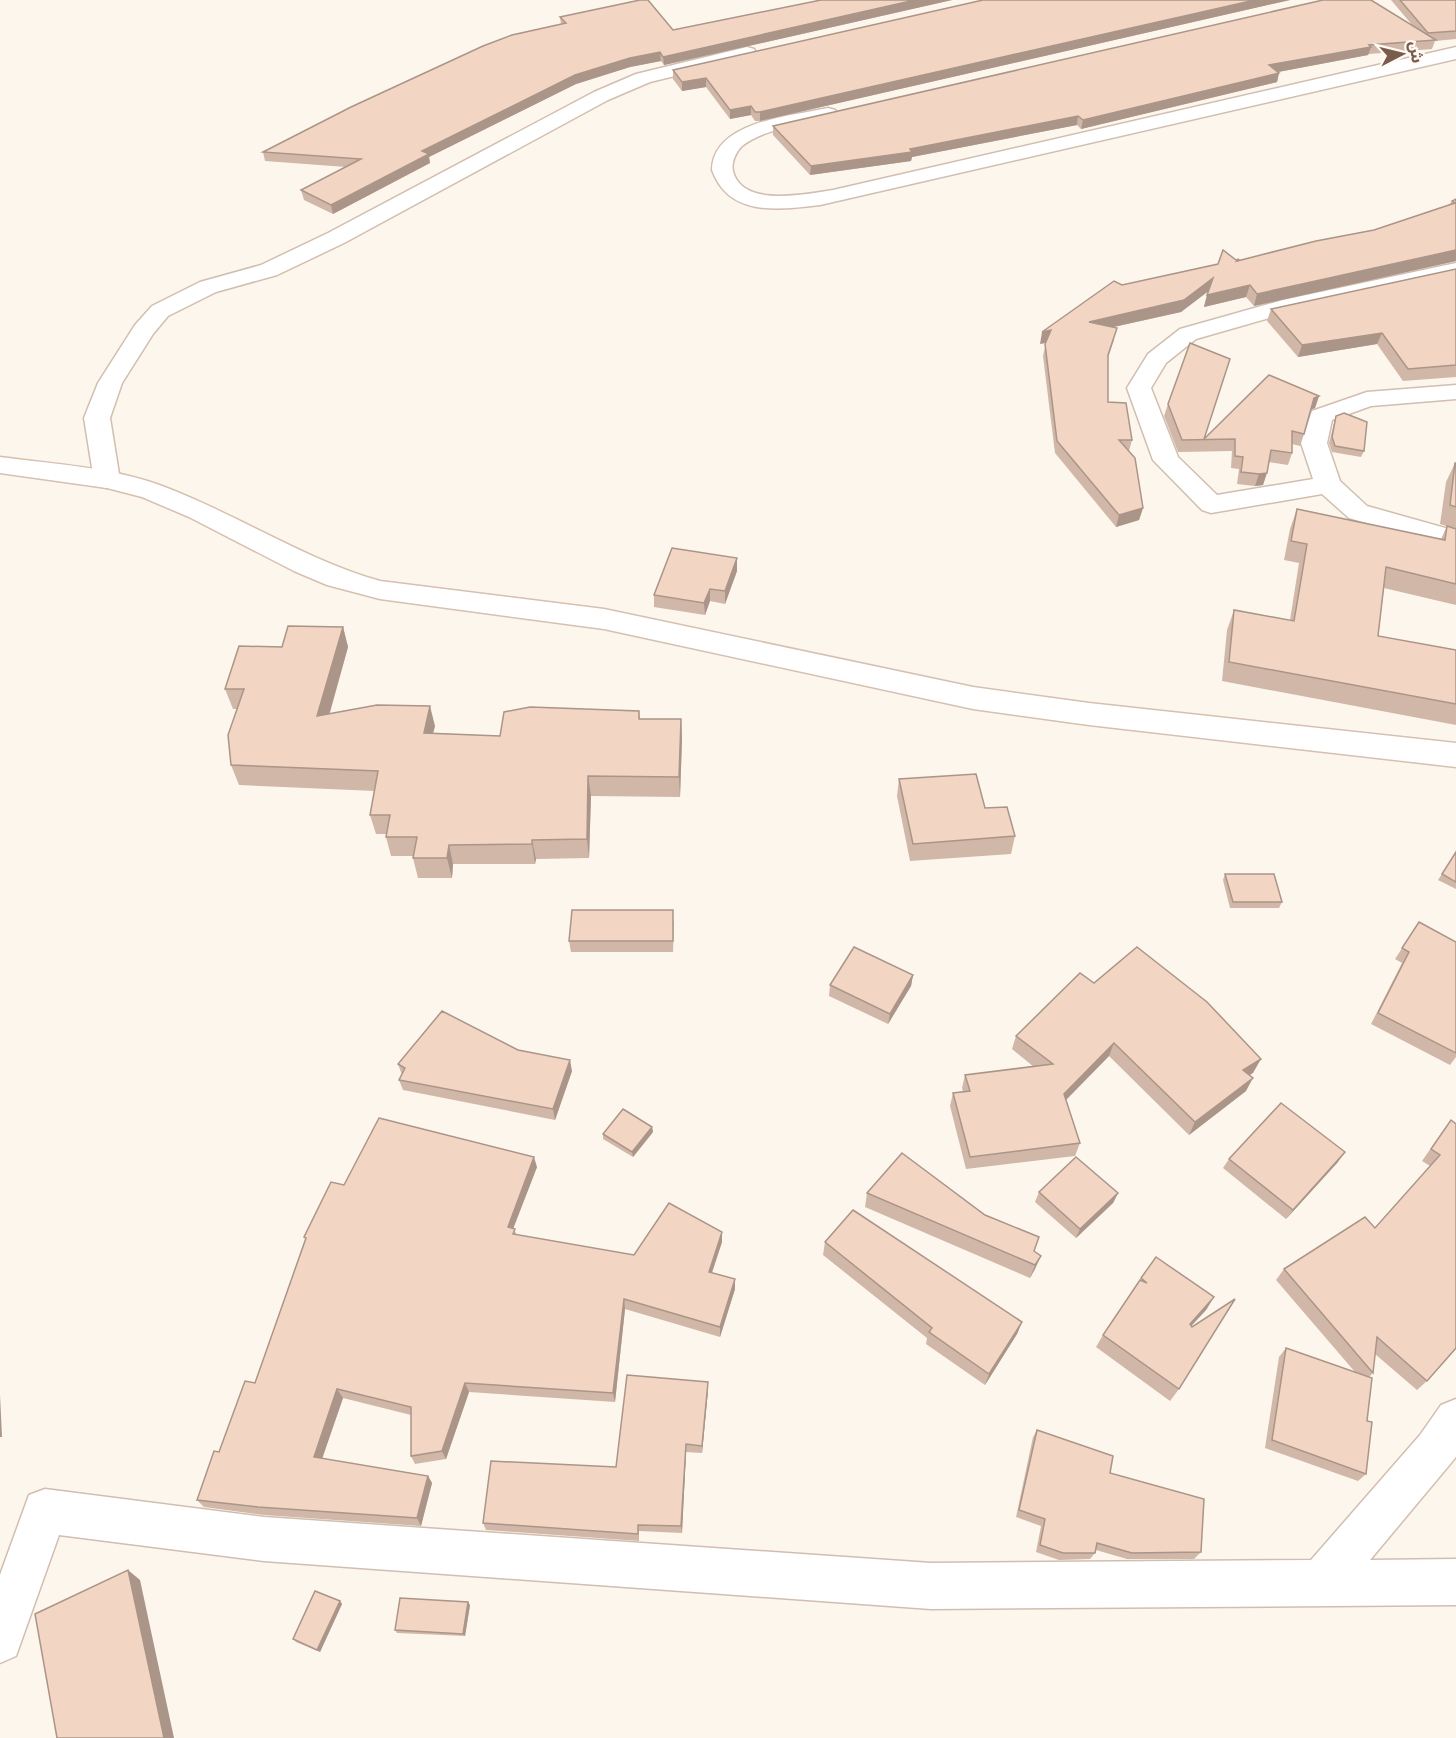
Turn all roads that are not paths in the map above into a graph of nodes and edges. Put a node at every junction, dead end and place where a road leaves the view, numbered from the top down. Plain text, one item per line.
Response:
1 (764, 50) edge
2 (1456, 53) edge
3 (845, 110) edge
4 (1456, 270) edge
5 (1456, 392) edge
6 (0, 465) edge
7 (107, 480) junction
8 (1328, 484) junction
9 (1456, 540) edge
10 (1456, 755) edge
11 (1456, 1420) edge
12 (1456, 1582) edge
13 (1321, 1583) junction
14 (0, 1640) edge

1 - 7 street
2 - 3 street
4 - 8 street
5 - 8 street
6 - 7 street
7 - 10 street
8 - 9 street
11 - 13 street
12 - 13 street
13 - 14 street

